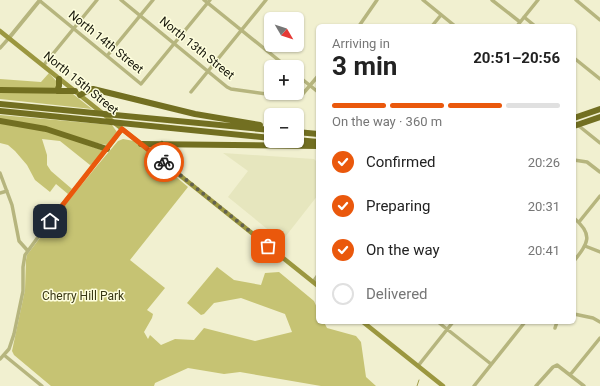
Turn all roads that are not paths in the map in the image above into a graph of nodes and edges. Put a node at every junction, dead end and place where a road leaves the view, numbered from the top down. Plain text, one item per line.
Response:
1 (40, 0) edge
2 (97, 0) edge
3 (121, 0) edge
4 (153, 0) edge
5 (266, 0) edge
6 (378, 0) edge
7 (423, 0) edge
8 (492, 0) edge
9 (538, 0) edge
10 (576, 0) edge
11 (207, 1) edge
12 (441, 15) junction
13 (140, 16) junction
14 (524, 17) junction
15 (600, 20) edge
16 (520, 22) joint
17 (360, 24) edge
18 (434, 24) edge
19 (452, 24) edge
20 (533, 24) edge
21 (74, 29) junction
22 (241, 30) junction
23 (0, 31) edge
24 (9, 38) junction
25 (174, 44) junction
26 (0, 48) edge
27 (107, 56) junction
28 (278, 60) edge
29 (576, 60) edge
30 (43, 66) junction
31 (208, 71) junction
32 (316, 78) edge
33 (60, 79) junction
34 (600, 79) edge
35 (304, 81) edge
36 (310, 86) junction
37 (0, 90) edge
38 (316, 90) edge
39 (57, 91) junction
40 (191, 92) dead end
41 (77, 93) junction
42 (0, 104) edge
43 (600, 109) edge
44 (0, 112) edge
45 (576, 117) edge
46 (600, 118) edge
47 (0, 121) edge
48 (576, 124) edge
49 (576, 125) edge
50 (123, 126) junction
51 (264, 128) edge
52 (264, 128) edge
53 (304, 133) edge
54 (316, 134) edge
55 (264, 137) edge
56 (304, 141) edge
57 (316, 142) edge
58 (600, 143) edge
59 (141, 144) junction
60 (162, 144) junction
61 (316, 146) edge
62 (107, 149) junction
63 (158, 158) junction
64 (576, 160) edge
65 (600, 172) edge
66 (0, 173) edge
67 (7, 191) junction
68 (0, 193) edge
69 (600, 196) edge
70 (576, 220) edge
71 (579, 222) junction
72 (585, 246) junction
73 (28, 250) junction
74 (600, 252) edge
75 (576, 258) edge
76 (316, 278) edge
77 (313, 282) junction
78 (316, 284) edge
79 (576, 314) edge
80 (600, 322) edge
81 (367, 324) edge
82 (441, 324) edge
83 (451, 324) edge
84 (523, 324) edge
85 (556, 324) edge
86 (555, 328) dead end
87 (447, 329) junction
88 (600, 338) edge
89 (4, 355) junction
90 (0, 359) edge
91 (491, 364) junction
92 (418, 366) junction
93 (570, 375) junction
94 (42, 386) edge
95 (443, 386) edge
96 (474, 386) edge
97 (536, 386) edge
98 (584, 386) edge

1 - 21 street, North 14th Street
1 - 24 street
2 - 21 street
3 - 13 street, North 13th Street
4 - 13 street
5 - 22 street
6 - 17 street
7 - 12 street
8 - 16 street
9 - 14 street
10 - 15 street
11 - 22 street
11 - 25 street
12 - 18 street
12 - 19 street
13 - 25 street, North 13th Street
13 - 27 street
14 - 16 street
14 - 20 street
21 - 27 street, North 14th Street
21 - 30 street
22 - 28 street
22 - 31 street
23 - 24 main road, North 15th Street
24 - 26 street
24 - 30 main road, North 15th Street
25 - 27 street, North 14th Street
25 - 31 street, North 13th Street
29 - 34 street
30 - 33 main road, North 15th Street
31 - 36 street, North 13th Street
31 - 40 street
32 - 36 street, North 13th Street
33 - 39 highway
33 - 41 main road, North 15th Street
35 - 36 street
36 - 38 street
37 - 39 highway
39 - 41 highway
41 - 50 main road, North 15th Street
41 - 51 highway
42 - 52 highway
43 - 45 highway
44 - 50 highway
46 - 49 highway
47 - 62 highway
48 - 58 street
50 - 55 highway
50 - 59 main road, North 15th Street
50 - 62 main road
53 - 54 highway
56 - 57 highway
59 - 60 highway
59 - 63 main road, North 15th Street
60 - 61 highway
60 - 63 highway
62 - 73 street
63 - 77 main road, North 15th Street
64 - 65 street
66 - 67 street
67 - 68 street
67 - 73 street
69 - 71 street
70 - 71 street
71 - 72 street
72 - 74 street
72 - 75 street
73 - 89 street
76 - 77 street
77 - 78 main road, North 15th Street
79 - 80 street
81 - 92 main road
82 - 87 street
83 - 87 street
84 - 91 street
85 - 86 street
87 - 91 street
87 - 92 street
88 - 93 street
89 - 90 street
89 - 94 street
91 - 96 street
92 - 95 main road
93 - 97 street
93 - 98 street

